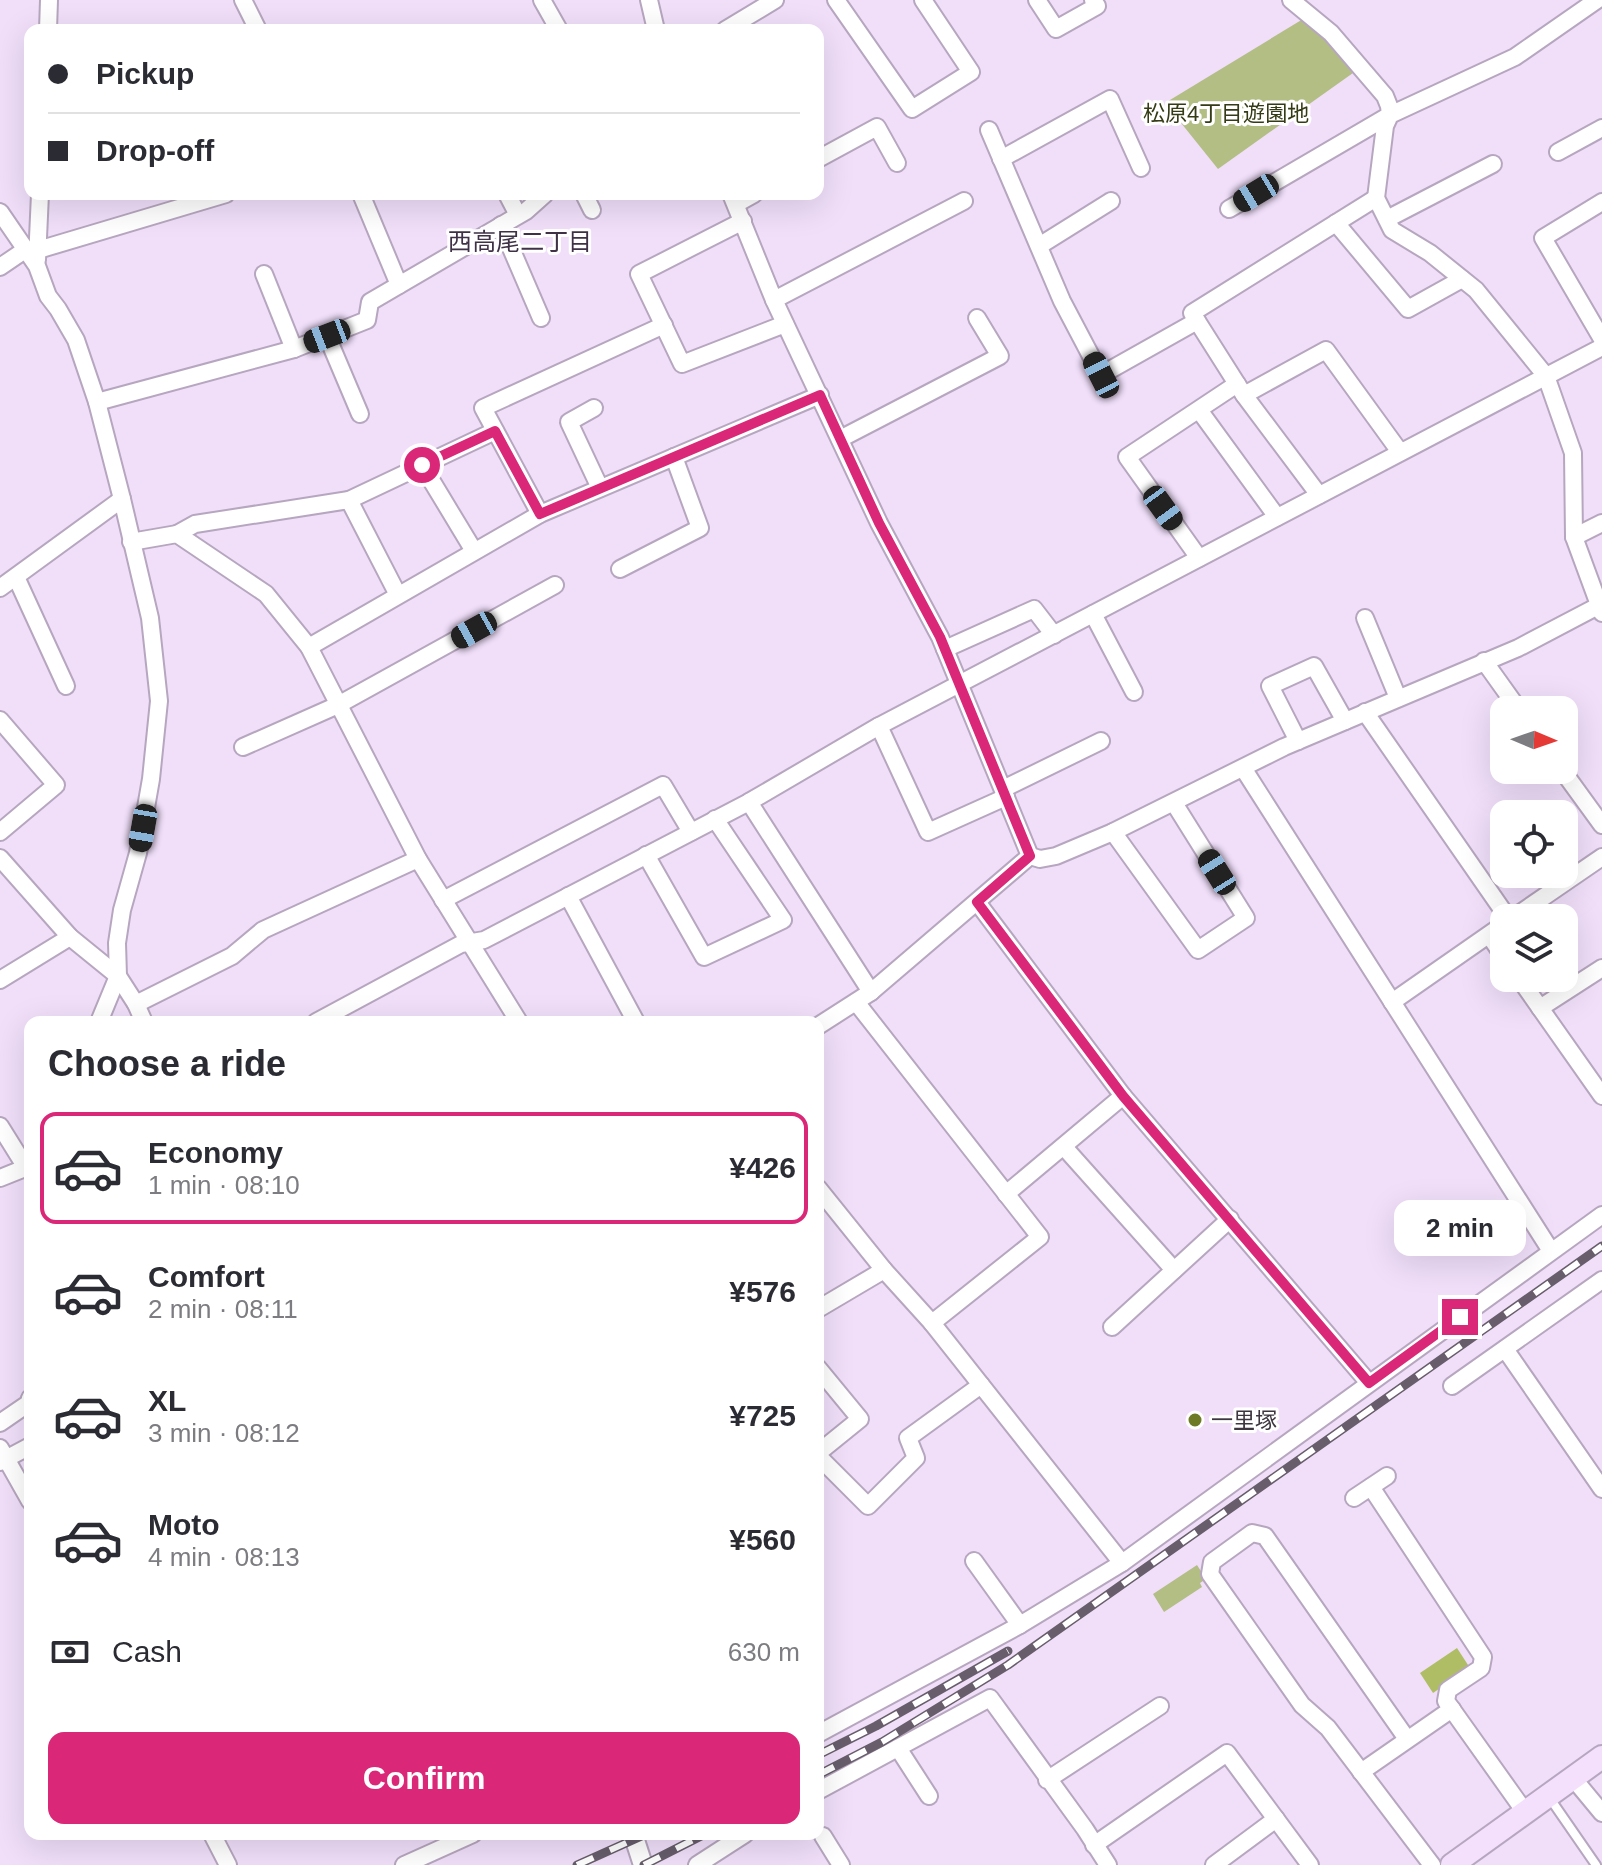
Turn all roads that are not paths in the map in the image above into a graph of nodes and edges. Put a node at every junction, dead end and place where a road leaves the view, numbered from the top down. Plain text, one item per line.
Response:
1 (49, 0) edge
2 (243, 0) edge
3 (542, 0) edge
4 (649, 0) edge
5 (775, 0) edge
6 (836, 0) edge
7 (923, 0) edge
8 (1037, 0) edge
9 (1093, 0) edge
10 (1291, 0) edge
11 (1597, 0) edge
12 (48, 24) edge
13 (255, 24) edge
14 (556, 24) edge
15 (655, 24) edge
16 (735, 24) edge
17 (1390, 115) junction
18 (1602, 128) edge
19 (989, 130) dead end
20 (1558, 152) dead end
21 (824, 156) edge
22 (1001, 159) junction
23 (897, 163) dead end
24 (1493, 164) dead end
25 (1141, 168) dead end
26 (1376, 198) junction
27 (39, 200) edge
28 (207, 200) edge
29 (364, 200) edge
30 (510, 200) edge
31 (538, 200) edge
32 (587, 200) edge
33 (733, 200) edge
34 (964, 201) dead end
35 (1111, 201) dead end
36 (1602, 202) edge
37 (1229, 209) dead end
38 (592, 210) dead end
39 (0, 212) edge
40 (518, 215) junction
41 (1387, 219) junction
42 (743, 221) junction
43 (1336, 223) junction
44 (501, 225) junction
45 (1039, 246) junction
46 (33, 255) junction
47 (0, 267) edge
48 (264, 274) dead end
49 (1462, 279) junction
50 (399, 285) junction
51 (774, 300) junction
52 (541, 318) dead end
53 (977, 318) dead end
54 (1197, 321) junction
55 (785, 324) junction
56 (664, 325) junction
57 (327, 336) junction
58 (1602, 339) edge
59 (1602, 347) edge
60 (294, 349) junction
61 (1546, 376) junction
62 (1240, 390) junction
63 (820, 395) junction
64 (97, 402) junction
65 (594, 408) dead end
66 (1199, 410) junction
67 (360, 414) dead end
68 (495, 431) junction
69 (840, 439) junction
70 (1400, 452) junction
71 (674, 457) junction
72 (422, 465) junction
73 (600, 488) junction
74 (1319, 495) junction
75 (122, 499) junction
76 (349, 500) junction
77 (540, 514) junction
78 (1277, 517) junction
79 (1602, 523) edge
80 (177, 534) junction
81 (1574, 537) junction
82 (131, 542) junction
83 (474, 551) junction
84 (1199, 558) junction
85 (620, 569) dead end
86 (16, 577) junction
87 (555, 585) dead end
88 (0, 588) edge
89 (398, 595) junction
90 (1600, 610) edge
91 (1093, 614) junction
92 (1365, 618) dead end
93 (1054, 635) junction
94 (309, 647) junction
95 (945, 649) junction
96 (1484, 661) junction
97 (959, 685) junction
98 (66, 686) dead end
99 (1134, 692) dead end
100 (1509, 696) edge
101 (1398, 698) junction
102 (338, 705) junction
103 (1365, 712) junction
104 (0, 720) edge
105 (1345, 721) junction
106 (879, 726) junction
107 (1101, 741) dead end
108 (1298, 741) junction
109 (243, 747) dead end
110 (1243, 768) junction
111 (1572, 784) edge
112 (1004, 793) junction
113 (749, 802) junction
114 (1174, 803) junction
115 (715, 819) junction
116 (1602, 825) edge
117 (0, 832) edge
118 (691, 832) junction
119 (1113, 832) junction
120 (646, 855) junction
121 (1030, 856) junction
122 (1602, 857) edge
123 (0, 858) edge
124 (418, 859) junction
125 (568, 896) junction
126 (443, 900) junction
127 (977, 902) junction
128 (1500, 904) edge
129 (1531, 904) edge
130 (1489, 935) edge
131 (70, 937) junction
132 (471, 942) junction
133 (1602, 968) edge
134 (118, 976) junction
135 (0, 980) edge
136 (871, 992) junction
137 (1529, 992) edge
138 (856, 1002) junction
139 (1392, 1002) junction
140 (136, 1004) junction
141 (1540, 1008) junction
142 (101, 1016) edge
143 (141, 1016) edge
144 (327, 1016) edge
145 (515, 1016) edge
146 (633, 1016) edge
147 (824, 1022) edge
148 (1123, 1096) junction
149 (1602, 1096) edge
150 (0, 1126) edge
151 (1064, 1147) junction
152 (24, 1160) edge
153 (24, 1168) edge
154 (0, 1178) edge
155 (1006, 1194) junction
156 (824, 1195) edge
157 (1602, 1215) edge
158 (1230, 1219) junction
159 (1551, 1251) junction
160 (884, 1270) junction
161 (1174, 1270) junction
162 (1602, 1280) edge
163 (824, 1305) edge
164 (932, 1323) junction
165 (1112, 1327) dead end
166 (1505, 1349) junction
167 (824, 1375) edge
168 (1369, 1383) junction
169 (981, 1385) junction
170 (1452, 1386) dead end
171 (24, 1406) edge
172 (0, 1423) edge
173 (24, 1448) edge
174 (824, 1449) edge
175 (2, 1456) edge
176 (824, 1460) edge
177 (1387, 1476) dead end
178 (1371, 1487) junction
179 (1602, 1489) edge
180 (24, 1491) edge
181 (1354, 1498) dead end
182 (974, 1561) dead end
183 (1122, 1563) junction
184 (1020, 1625) junction
185 (1160, 1706) dead end
186 (1452, 1709) junction
187 (824, 1731) edge
188 (1407, 1739) junction
189 (898, 1748) junction
190 (1602, 1757) edge
191 (1361, 1772) junction
192 (1573, 1778) junction
193 (1047, 1780) junction
194 (824, 1788) edge
195 (929, 1796) dead end
196 (1548, 1796) junction
197 (1525, 1812) junction
198 (1602, 1813) edge
199 (1276, 1819) junction
200 (824, 1838) edge
201 (215, 1840) edge
202 (460, 1840) edge
203 (635, 1840) edge
204 (739, 1840) edge
205 (1094, 1845) junction
206 (718, 1859) edge
207 (228, 1865) edge
208 (404, 1865) edge
209 (643, 1865) edge
210 (697, 1865) edge
211 (841, 1865) edge
212 (1108, 1865) edge
213 (1214, 1865) edge
214 (1310, 1865) edge
215 (1432, 1865) edge
216 (1452, 1865) edge
217 (1596, 1865) edge

1 - 12 street
2 - 13 street
3 - 14 street
4 - 15 street
5 - 16 street
6 - 7 street
8 - 9 street
10 - 17 street
11 - 17 street
17 - 26 street
17 - 37 street
18 - 20 street
19 - 22 street
21 - 23 street
22 - 25 street
22 - 45 street
24 - 41 street
26 - 41 street
26 - 43 street
27 - 46 street
28 - 46 street
29 - 50 street
30 - 40 street
31 - 40 street
32 - 38 street
33 - 42 street
34 - 51 street
35 - 45 street
36 - 58 street
39 - 46 street
40 - 44 street
41 - 49 street
42 - 51 street
42 - 56 street
43 - 49 street
43 - 54 street
44 - 50 street
44 - 52 street
45 - 54 street
46 - 47 street
46 - 64 street
48 - 60 street
49 - 61 street
50 - 57 street
51 - 55 street
53 - 69 street
54 - 62 street
55 - 56 street
55 - 63 street
56 - 68 street
57 - 60 street
57 - 67 street
59 - 61 street
60 - 64 street
61 - 70 street
61 - 81 street
62 - 66 street
62 - 70 street
62 - 74 street
63 - 69 street
63 - 71 street
64 - 75 street
65 - 73 street
66 - 78 street
66 - 84 street
68 - 72 street
68 - 77 street
69 - 95 street
70 - 74 street
71 - 73 street
71 - 85 street
72 - 76 street
72 - 83 street
73 - 77 street
74 - 78 street
75 - 82 street
75 - 86 street
76 - 80 street
76 - 89 street
77 - 83 street
78 - 84 street
79 - 81 street
80 - 82 street
80 - 94 street
81 - 90 street
82 - 134 street
83 - 89 street
84 - 91 street
86 - 88 street
86 - 98 street
87 - 102 street
89 - 94 street
90 - 96 street
91 - 93 street
91 - 99 street
92 - 101 street
93 - 95 street
93 - 97 street
94 - 102 street
95 - 97 street
96 - 100 street
96 - 101 street
97 - 106 street
97 - 112 street
101 - 103 street
102 - 109 street
102 - 124 street
103 - 105 street
103 - 128 street
104 - 117 street
105 - 108 street
105 - 108 street
106 - 112 street
106 - 113 street
107 - 112 street
108 - 110 street
110 - 114 street
110 - 139 street
111 - 116 street
112 - 121 street
113 - 115 street
113 - 136 street
114 - 119 street
114 - 119 street
115 - 118 street
115 - 120 street
118 - 120 street
118 - 126 street
119 - 121 street
120 - 125 street
121 - 127 street
122 - 129 street
123 - 131 street
124 - 126 street
124 - 140 street
125 - 132 street
125 - 146 street
126 - 132 street
127 - 136 street
127 - 148 street
130 - 139 street
131 - 134 street
131 - 135 street
132 - 144 street
132 - 145 street
133 - 141 street
134 - 140 street
134 - 142 street
136 - 138 street
137 - 141 street
138 - 147 street
138 - 155 street
139 - 159 street
140 - 143 street
141 - 149 street
148 - 151 street
148 - 158 street
150 - 152 street
151 - 155 street
151 - 161 street
153 - 154 street
155 - 164 street
156 - 160 street
157 - 159 street
158 - 161 street
158 - 168 street
159 - 168 street
160 - 163 street
160 - 164 street
161 - 165 street
162 - 166 street
164 - 169 street
166 - 170 street
166 - 179 street
167 - 174 street
168 - 183 street
169 - 176 street
169 - 183 street
171 - 172 street
173 - 175 street
175 - 180 street
177 - 178 street
178 - 181 street
178 - 186 street
182 - 184 street
183 - 184 street
184 - 187 street
185 - 193 street
186 - 188 street
186 - 197 street
188 - 191 street
188 - 191 street
189 - 193 street
189 - 194 street
189 - 195 street
190 - 192 main road
191 - 215 street
192 - 196 main road
192 - 198 street
193 - 205 street
196 - 197 main road
196 - 217 lane
197 - 216 main road
199 - 205 street
199 - 213 street
199 - 214 street
200 - 211 street
201 - 207 street
202 - 208 street
203 - 209 street
204 - 206 street
205 - 212 street
206 - 210 street

